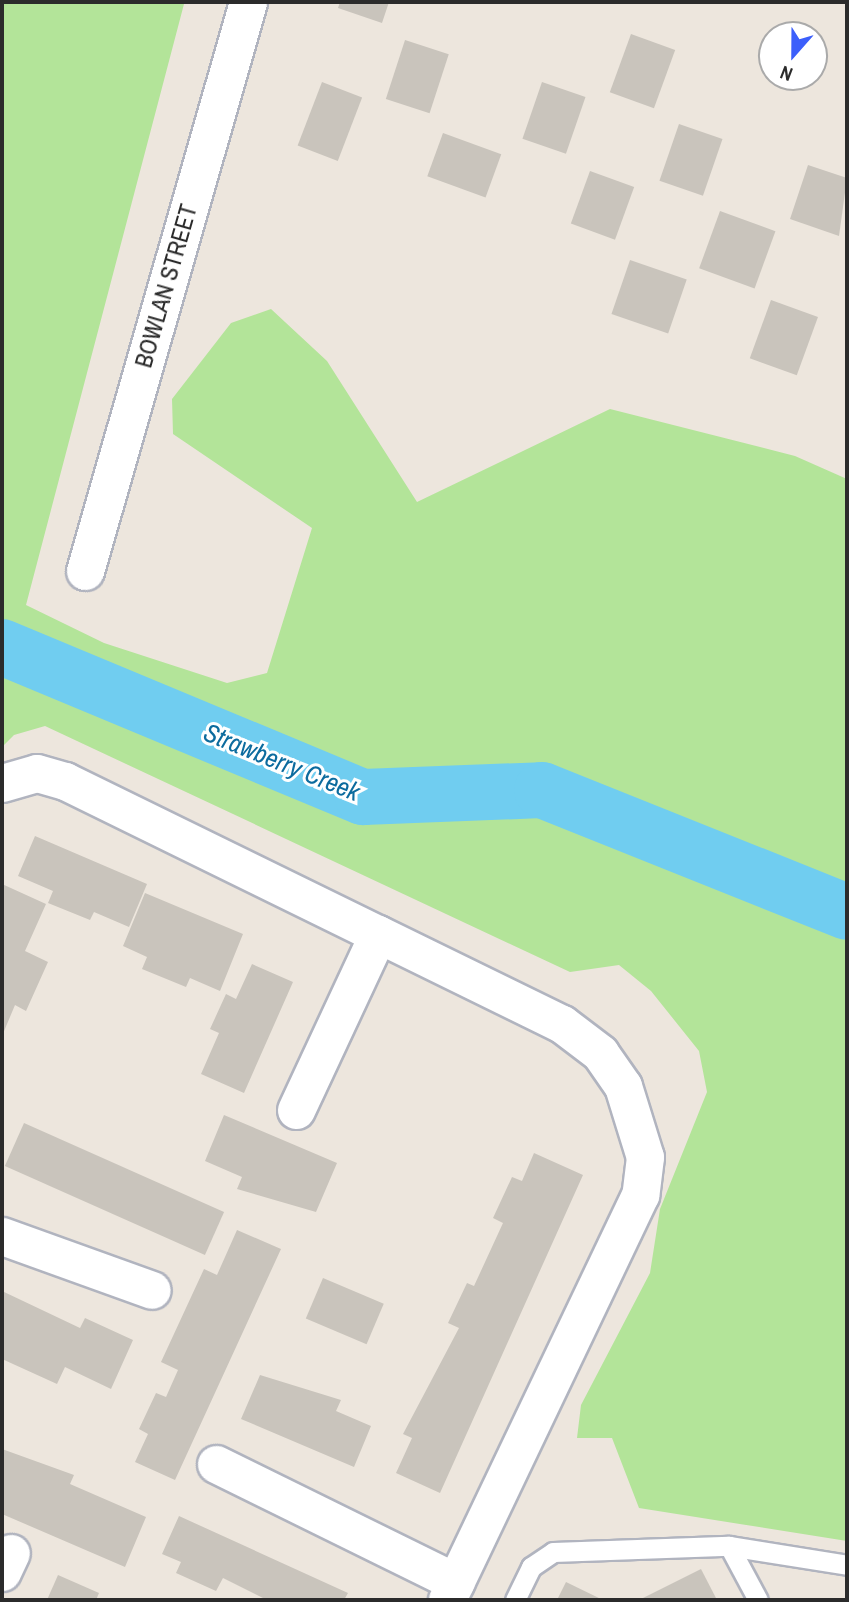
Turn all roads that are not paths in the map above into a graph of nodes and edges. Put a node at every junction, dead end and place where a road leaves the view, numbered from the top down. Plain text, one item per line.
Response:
1 (248, 2) edge
2 (85, 571) dead end
3 (2, 783) edge
4 (378, 934) junction
5 (296, 1110) dead end
6 (2, 1236) edge
7 (152, 1290) dead end
8 (216, 1464) dead end
9 (729, 1546) junction
10 (847, 1565) edge
11 (451, 1591) edge
12 (515, 1600) edge
13 (758, 1600) edge

1 - 2 street, BOWLAN STREET
3 - 4 street
4 - 5 street
4 - 11 street
6 - 7 street
8 - 11 street
9 - 10 lane
9 - 12 lane
9 - 13 lane

